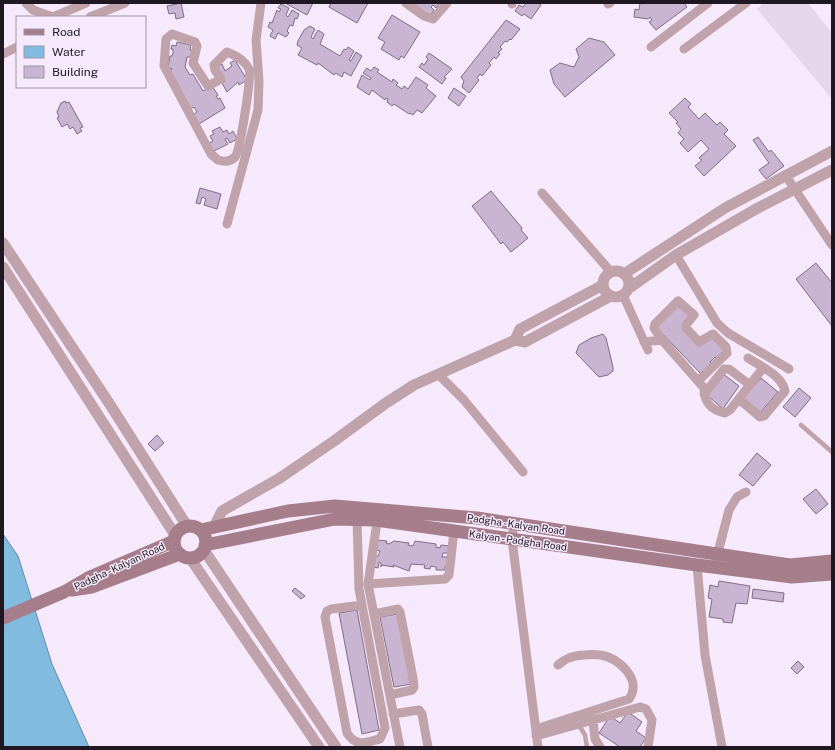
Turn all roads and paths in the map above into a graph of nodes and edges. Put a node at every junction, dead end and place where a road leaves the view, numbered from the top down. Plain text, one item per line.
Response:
1 (26, 3) edge
2 (86, 3) edge
3 (125, 3) edge
4 (261, 3) edge
5 (406, 3) edge
6 (447, 3) edge
7 (708, 3) edge
8 (746, 3) edge
9 (50, 16) edge
10 (55, 16) edge
11 (92, 16) edge
12 (651, 47) dead end
13 (16, 48) edge
14 (684, 49) dead end
15 (3, 54) edge
16 (247, 98) junction
17 (258, 101) junction
18 (832, 151) edge
19 (242, 154) junction
20 (832, 170) edge
21 (786, 176) junction
22 (795, 190) junction
23 (542, 193) dead end
24 (725, 208) junction
25 (227, 224) dead end
26 (728, 225) junction
27 (3, 243) edge
28 (832, 246) edge
29 (676, 255) junction
30 (3, 267) edge
31 (610, 272) junction
32 (624, 274) junction
33 (603, 284) junction
34 (625, 292) junction
35 (611, 296) junction
36 (535, 321) junction
37 (542, 334) junction
38 (515, 340) junction
39 (662, 340) junction
40 (748, 358) dead end
41 (763, 368) junction
42 (789, 369) dead end
43 (439, 375) junction
44 (698, 381) junction
45 (750, 385) junction
46 (704, 394) junction
47 (739, 399) junction
48 (801, 425) dead end
49 (832, 451) edge
50 (523, 472) dead end
51 (746, 492) dead end
52 (378, 515) junction
53 (477, 518) junction
54 (357, 519) junction
55 (514, 523) junction
56 (187, 526) junction
57 (207, 529) junction
58 (454, 531) junction
59 (474, 534) junction
60 (174, 538) junction
61 (512, 539) junction
62 (204, 548) junction
63 (185, 556) junction
64 (716, 561) junction
65 (697, 566) junction
66 (831, 568) edge
67 (368, 584) junction
68 (64, 592) junction
69 (362, 605) junction
70 (374, 614) junction
71 (3, 618) edge
72 (558, 665) dead end
73 (390, 695) junction
74 (393, 714) junction
75 (593, 720) junction
76 (578, 724) junction
77 (536, 733) junction
78 (319, 747) edge
79 (336, 747) edge
80 (400, 747) edge
81 (428, 747) edge
82 (538, 747) edge
83 (587, 747) edge
84 (600, 747) edge
85 (648, 747) edge
86 (722, 747) edge

1 - 9 street
2 - 10 street
3 - 11 street
4 - 17 street
5 - 6 street
7 - 12 street
8 - 14 street
13 - 15 street
16 - 17 street
16 - 19 street
16 - 19 street
17 - 19 street
18 - 21 street
19 - 25 street
20 - 22 street
21 - 22 street
21 - 24 street
22 - 26 street
22 - 28 street
23 - 31 street
24 - 26 street
24 - 32 street
26 - 29 street
27 - 56 street
29 - 34 street
29 - 42 street
30 - 60 street
31 - 32 street
31 - 33 street
32 - 34 street
33 - 35 street
33 - 36 street
34 - 35 street
34 - 39 street
35 - 37 street
36 - 37 street
36 - 38 street
37 - 38 street
38 - 43 street
39 - 44 street
39 - 44 street
40 - 41 street
41 - 45 street
41 - 47 street
43 - 50 street
43 - 57 street
44 - 46 street
45 - 46 street
45 - 47 street
46 - 47 street
48 - 49 lane
51 - 64 street
52 - 53 main road, Padgha - Kalyan Road
52 - 54 main road, Kalyan - Padgha Road
52 - 57 main road, Padgha - Kalyan Road
52 - 58 main road, Kalyan - Padgha Road
52 - 67 street
53 - 55 main road, Padgha - Kalyan Road
53 - 59 main road
54 - 62 main road, Kalyan - Padgha Road
54 - 69 street
55 - 61 street
55 - 64 main road, Padgha - Kalyan Road
56 - 57 main road
56 - 60 main road
57 - 62 main road
58 - 59 main road, Kalyan - Padgha Road
58 - 67 street
59 - 61 main road, Kalyan - Padgha Road
60 - 63 main road
60 - 68 main road, Padgha - Kalyan Road
61 - 65 main road, Kalyan - Padgha Road
61 - 77 street
62 - 63 main road
62 - 79 street
63 - 68 main road
63 - 78 street
64 - 65 main road, Kalyan - Padgha Road
64 - 66 main road, Padgha - Kalyan Road
65 - 86 street
67 - 70 street
68 - 71 main road
69 - 69 street
70 - 73 street
70 - 73 street
72 - 77 street
73 - 74 street
74 - 80 street
74 - 81 street
75 - 76 street
75 - 84 street
75 - 85 street
76 - 77 street
76 - 83 lane
77 - 82 street

